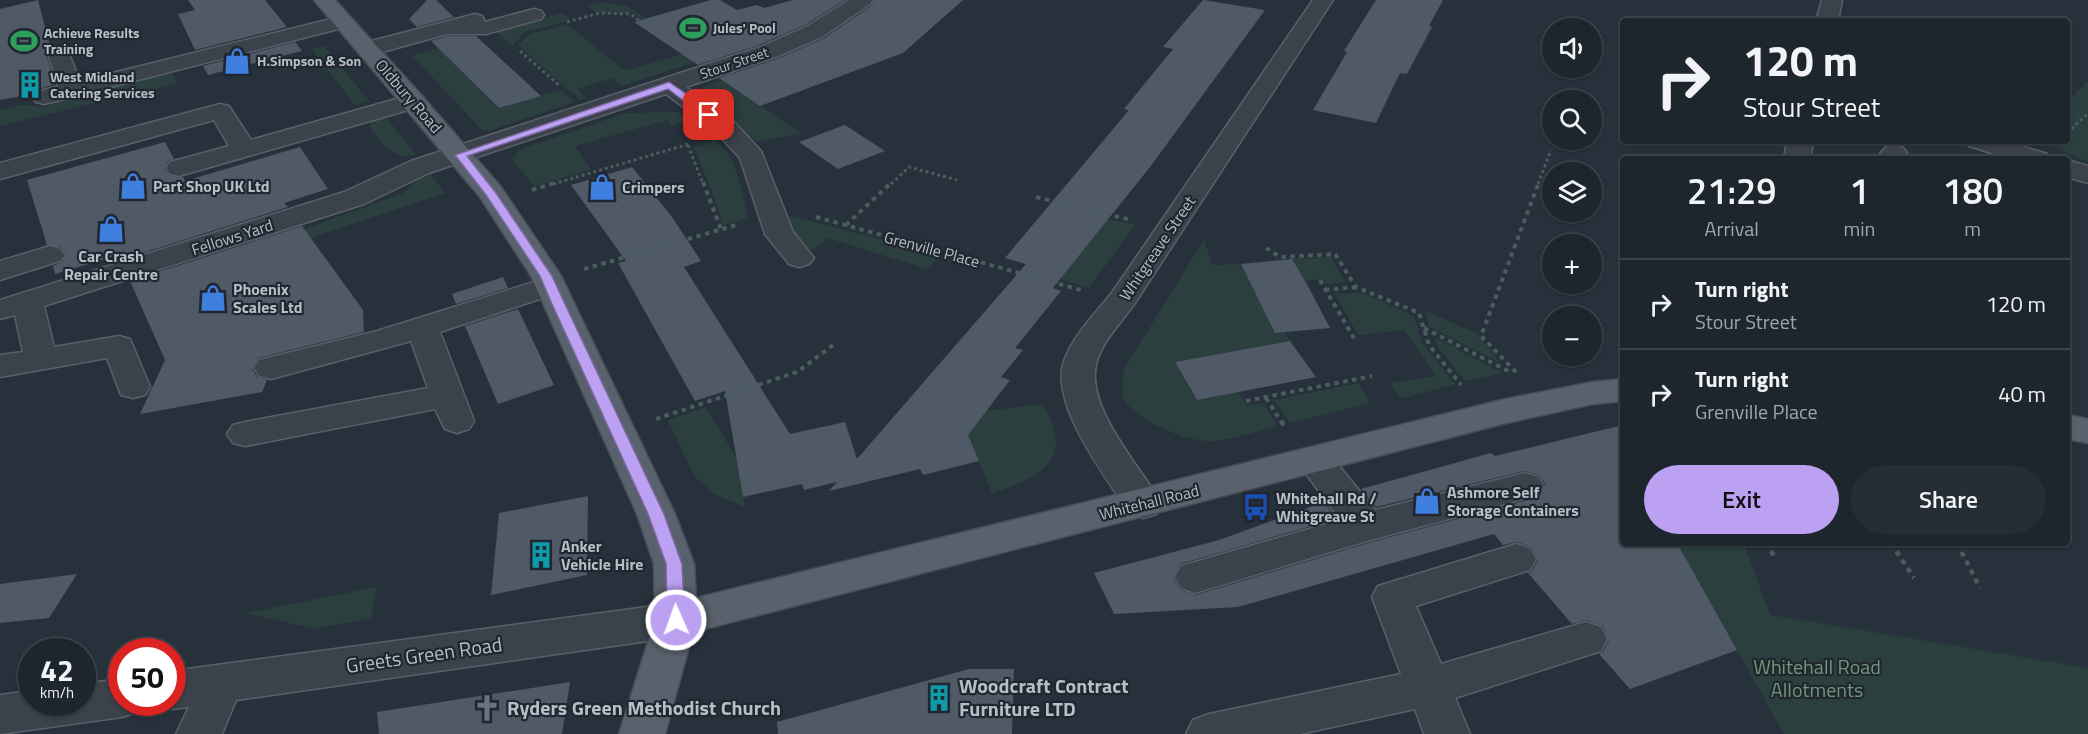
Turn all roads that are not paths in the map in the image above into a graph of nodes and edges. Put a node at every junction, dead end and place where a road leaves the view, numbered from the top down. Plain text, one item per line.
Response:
1 (863, 0) edge
2 (1323, 0) edge
3 (1832, 0) edge
4 (330, 6) edge
5 (534, 15) dead end
6 (1828, 18) edge
7 (475, 20) dead end
8 (441, 29) junction
9 (368, 49) junction
10 (60, 57) dead end
11 (669, 85) junction
12 (71, 90) junction
13 (44, 97) dead end
14 (414, 101) junction
15 (240, 143) junction
16 (1988, 144) edge
17 (460, 155) junction
18 (2028, 156) edge
19 (175, 161) dead end
20 (2070, 169) edge
21 (0, 171) edge
22 (2088, 175) edge
23 (0, 255) edge
24 (799, 258) dead end
25 (0, 271) edge
26 (563, 278) junction
27 (13, 306) edge
28 (422, 327) junction
29 (41, 359) junction
30 (0, 366) edge
31 (272, 368) dead end
32 (133, 387) dead end
33 (1620, 390) edge
34 (2070, 428) edge
35 (2088, 431) edge
36 (245, 434) dead end
37 (1314, 460) junction
38 (1525, 486) dead end
39 (1143, 504) junction
40 (1367, 527) junction
41 (1516, 559) dead end
42 (1195, 577) dead end
43 (676, 620) junction
44 (1586, 639) dead end
45 (221, 683) junction
46 (1428, 687) junction
47 (186, 688) edge
48 (108, 700) edge
49 (0, 715) edge
50 (1219, 733) edge
51 (199, 734) edge
52 (642, 734) edge
53 (1446, 734) edge

1 - 11 street, Stour Street
2 - 39 street, Whitgreave Street
3 - 6 street
4 - 9 main road, Oldbury Road
4 - 12 street
5 - 8 street
7 - 8 street
8 - 9 street
9 - 14 main road, Oldbury Road
10 - 12 street
11 - 17 street, Stour Street
11 - 24 street
12 - 13 street
14 - 15 street
14 - 17 main road, Oldbury Road
15 - 19 street
15 - 21 street
16 - 18 street
17 - 26 main road, Oldbury Road
17 - 27 street, Fellows Yard
20 - 22 street
23 - 25 street
26 - 28 street
26 - 43 main road, Oldbury Road
27 - 29 street
28 - 31 street
28 - 36 street
29 - 30 street
29 - 32 street
33 - 37 main road, Whitehall Road
34 - 35 main road
37 - 39 main road, Whitehall Road
37 - 40 street
38 - 40 street
39 - 43 main road, Whitehall Road
40 - 42 street
41 - 46 street
43 - 45 street, Greets Green Road
43 - 52 main road, Oldbury Road
44 - 46 street
45 - 47 street, Greets Green Road
45 - 51 street
46 - 50 street
46 - 53 street
48 - 49 street

